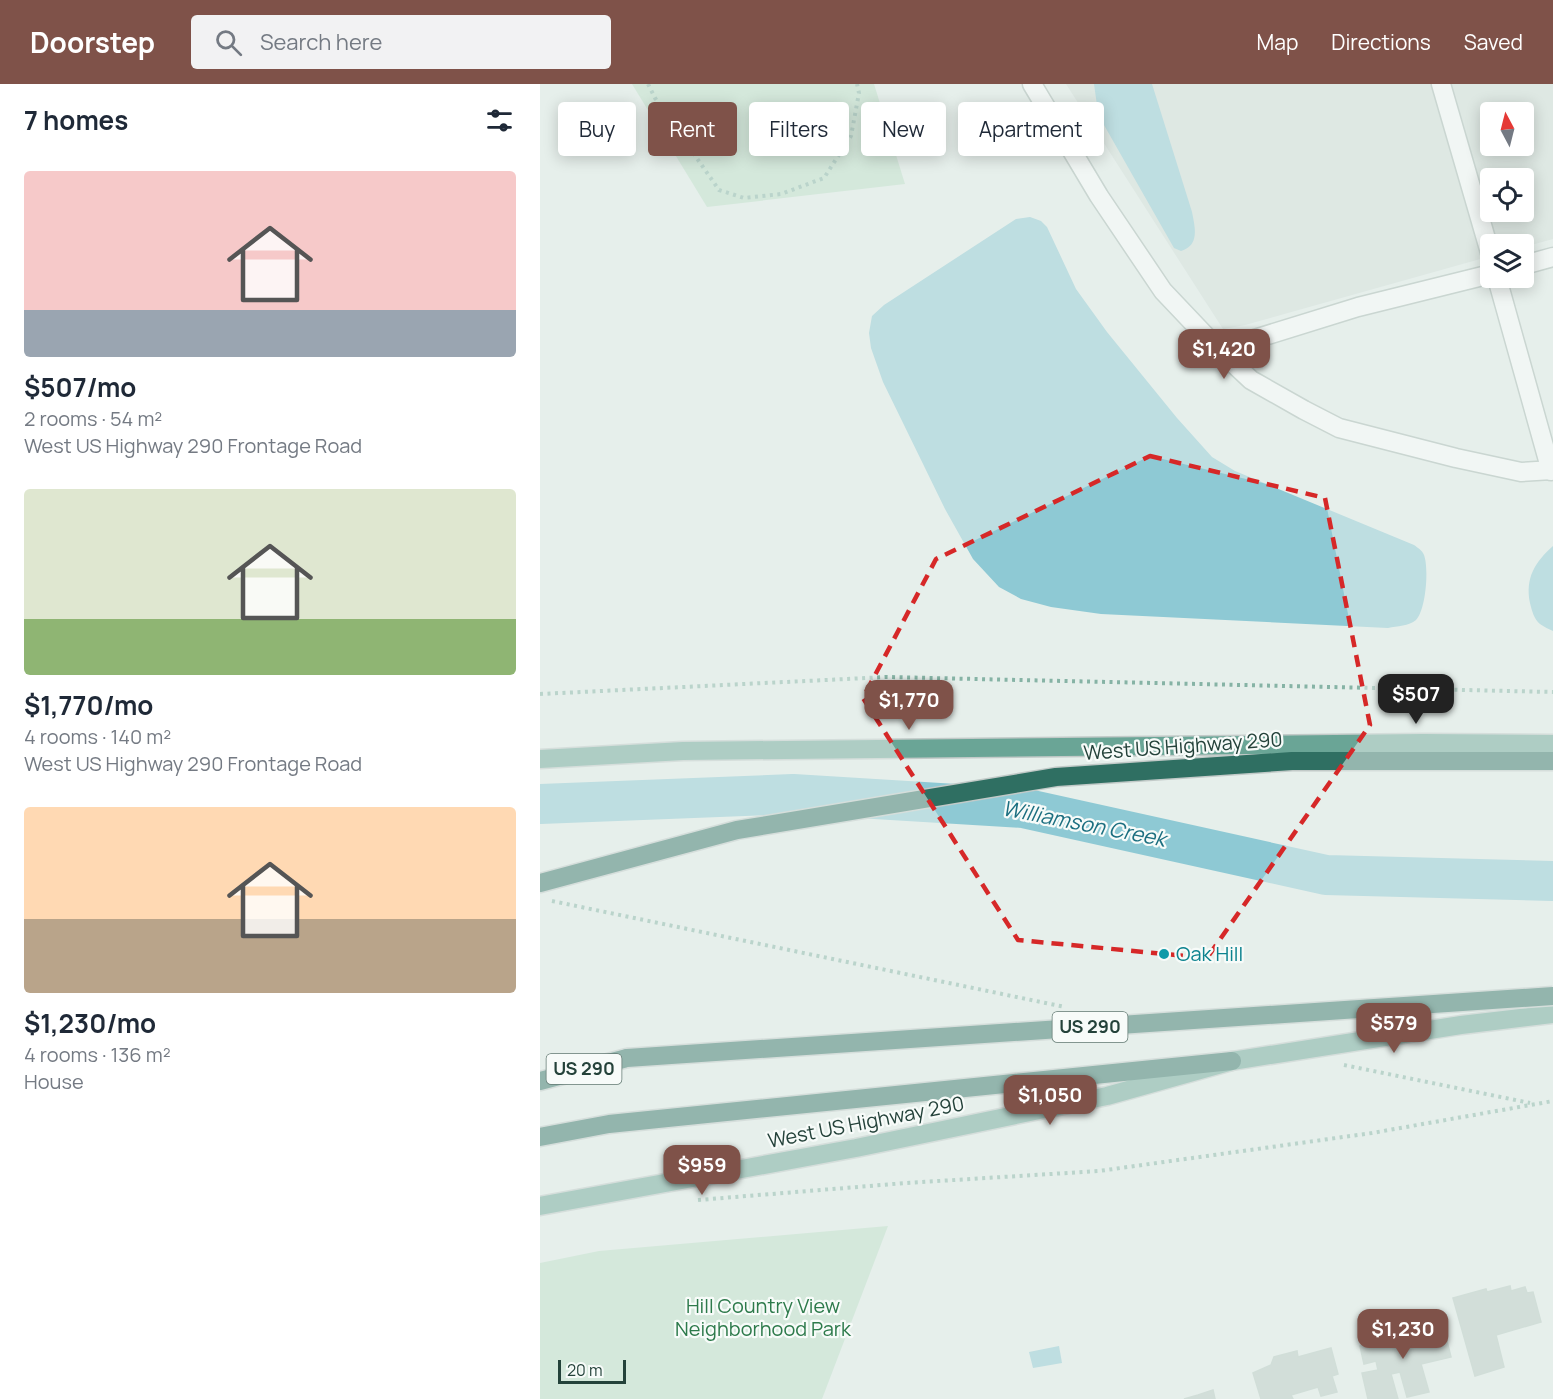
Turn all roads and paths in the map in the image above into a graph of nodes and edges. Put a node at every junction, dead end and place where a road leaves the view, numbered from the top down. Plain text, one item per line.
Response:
1 (648, 84) edge
2 (857, 84) edge
3 (1032, 84) edge
4 (1442, 84) edge
5 (1485, 234) edge
6 (1553, 257) edge
7 (1534, 262) edge
8 (1480, 277) edge
9 (1500, 288) edge
10 (1219, 350) junction
11 (1552, 471) edge
12 (1553, 692) edge
13 (540, 694) edge
14 (1553, 744) edge
15 (540, 759) edge
16 (1553, 761) edge
17 (540, 883) edge
18 (552, 900) dead end
19 (1553, 996) edge
20 (1074, 1009) dead end
21 (1553, 1014) edge
22 (1232, 1061) junction
23 (1334, 1063) dead end
24 (540, 1081) edge
25 (1553, 1101) edge
26 (1533, 1104) junction
27 (540, 1137) edge
28 (692, 1200) dead end
29 (540, 1206) edge

1 - 2 path
3 - 10 street
4 - 5 street
6 - 7 street
8 - 10 street
9 - 11 street
10 - 11 street
12 - 13 path
14 - 15 main road
16 - 17 highway, West US Highway 290
18 - 20 path
19 - 24 highway, US 290, bridge
21 - 22 main road, West US Highway 290
22 - 27 highway
22 - 29 main road, West US Highway 290
23 - 26 path
25 - 26 path
26 - 28 path

